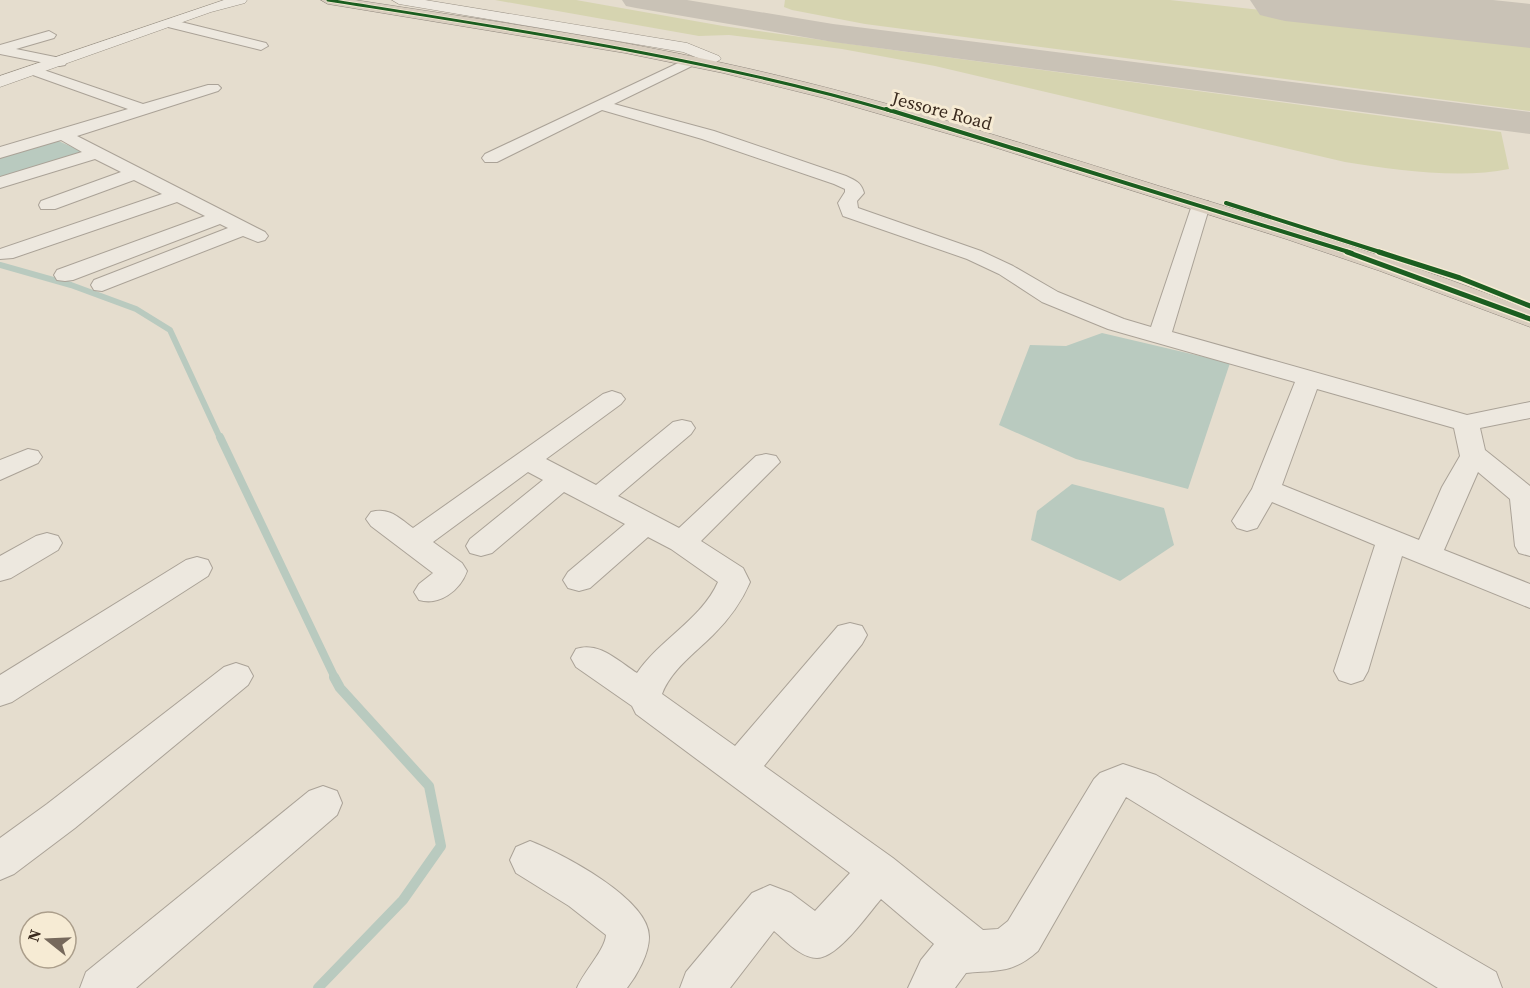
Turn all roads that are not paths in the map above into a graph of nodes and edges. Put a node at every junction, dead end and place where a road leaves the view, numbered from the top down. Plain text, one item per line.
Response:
1 (240, 0) edge
2 (328, 0) edge
3 (370, 0) edge
4 (399, 0) edge
5 (169, 23) junction
6 (49, 35) dead end
7 (261, 46) dead end
8 (0, 50) edge
9 (713, 58) junction
10 (691, 61) junction
11 (62, 62) junction
12 (35, 71) junction
13 (0, 82) edge
14 (213, 88) dead end
15 (600, 105) junction
16 (138, 111) junction
17 (75, 130) junction
18 (0, 153) edge
19 (97, 153) junction
20 (491, 158) dead end
21 (136, 174) junction
22 (0, 183) edge
23 (178, 195) junction
24 (48, 205) dead end
25 (1201, 205) junction
26 (221, 217) junction
27 (6, 254) dead end
28 (65, 275) dead end
29 (102, 285) dead end
30 (1530, 306) edge
31 (1530, 319) edge
32 (1159, 336) junction
33 (1309, 378) junction
34 (612, 399) dead end
35 (1530, 410) edge
36 (1466, 423) junction
37 (682, 428) dead end
38 (1474, 456) junction
39 (28, 457) dead end
40 (528, 461) junction
41 (766, 462) dead end
42 (0, 471) edge
43 (562, 479) junction
44 (1266, 489) junction
45 (599, 497) junction
46 (381, 519) dead end
47 (1247, 521) dead end
48 (645, 523) junction
49 (1390, 541) junction
50 (413, 542) junction
51 (682, 542) junction
52 (47, 543) dead end
53 (1530, 545) edge
54 (481, 546) dead end
55 (1427, 555) junction
56 (197, 568) dead end
57 (0, 570) edge
58 (579, 580) dead end
59 (430, 592) dead end
60 (1530, 597) edge
61 (850, 635) dead end
62 (588, 658) dead end
63 (1351, 671) dead end
64 (236, 676) dead end
65 (0, 692) edge
66 (644, 696) junction
67 (738, 770) junction
68 (323, 803) dead end
69 (530, 860) dead end
70 (0, 861) edge
71 (879, 871) junction
72 (976, 952) junction
73 (102, 988) edge
74 (599, 988) edge
75 (702, 988) edge
76 (930, 988) edge
77 (1480, 988) edge

1 - 5 street
2 - 10 highway, Jessore Road
3 - 9 highway
4 - 9 street
5 - 7 street
5 - 11 street
6 - 8 street
8 - 11 street
9 - 30 highway
10 - 15 street
10 - 25 highway, Jessore Road
11 - 12 street
12 - 13 street
12 - 16 street
14 - 16 street
15 - 20 street
15 - 32 street
16 - 17 street
17 - 18 street
17 - 19 street
19 - 21 street
19 - 22 street
21 - 23 street
21 - 24 street
23 - 26 street
23 - 27 street
25 - 31 highway, Jessore Road
25 - 32 street
26 - 28 street
26 - 29 street
32 - 33 street
33 - 36 street
33 - 44 street
34 - 40 street
35 - 36 street
36 - 38 street
37 - 45 street
38 - 53 street
38 - 55 street
39 - 42 street
40 - 43 street
40 - 50 street
41 - 51 street
43 - 45 street
43 - 54 street
44 - 47 street
44 - 49 street
45 - 48 street
46 - 50 street
48 - 51 street
48 - 58 street
49 - 55 street
49 - 63 street
50 - 59 street
51 - 66 street
52 - 57 street
55 - 60 street
56 - 65 street
61 - 67 street
62 - 66 street
64 - 70 street
66 - 67 street
67 - 71 street
68 - 73 street
69 - 74 street
71 - 72 street
71 - 75 street
72 - 76 street
72 - 77 street

